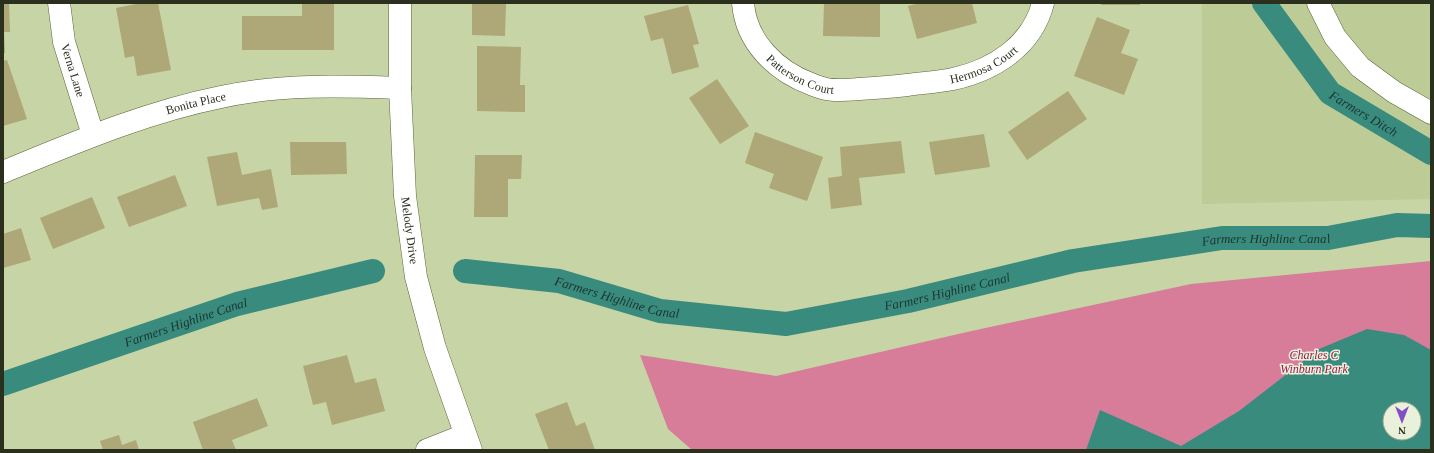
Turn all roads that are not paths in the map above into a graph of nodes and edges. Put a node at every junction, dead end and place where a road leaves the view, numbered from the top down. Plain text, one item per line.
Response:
1 (59, 3) edge
2 (400, 3) edge
3 (743, 3) edge
4 (1043, 3) edge
5 (1318, 3) edge
6 (896, 86) joint
7 (400, 88) junction
8 (1431, 113) edge
9 (93, 136) junction
10 (3, 172) edge
11 (468, 443) edge
12 (427, 450) edge

1 - 9 street, Verna Lane
2 - 7 street, Melody Drive
3 - 6 street, Patterson Court
4 - 6 street, Hermosa Court
5 - 8 street
7 - 9 street, Bonita Place
7 - 11 street, Melody Drive
9 - 10 street, Bonita Place
11 - 12 street

